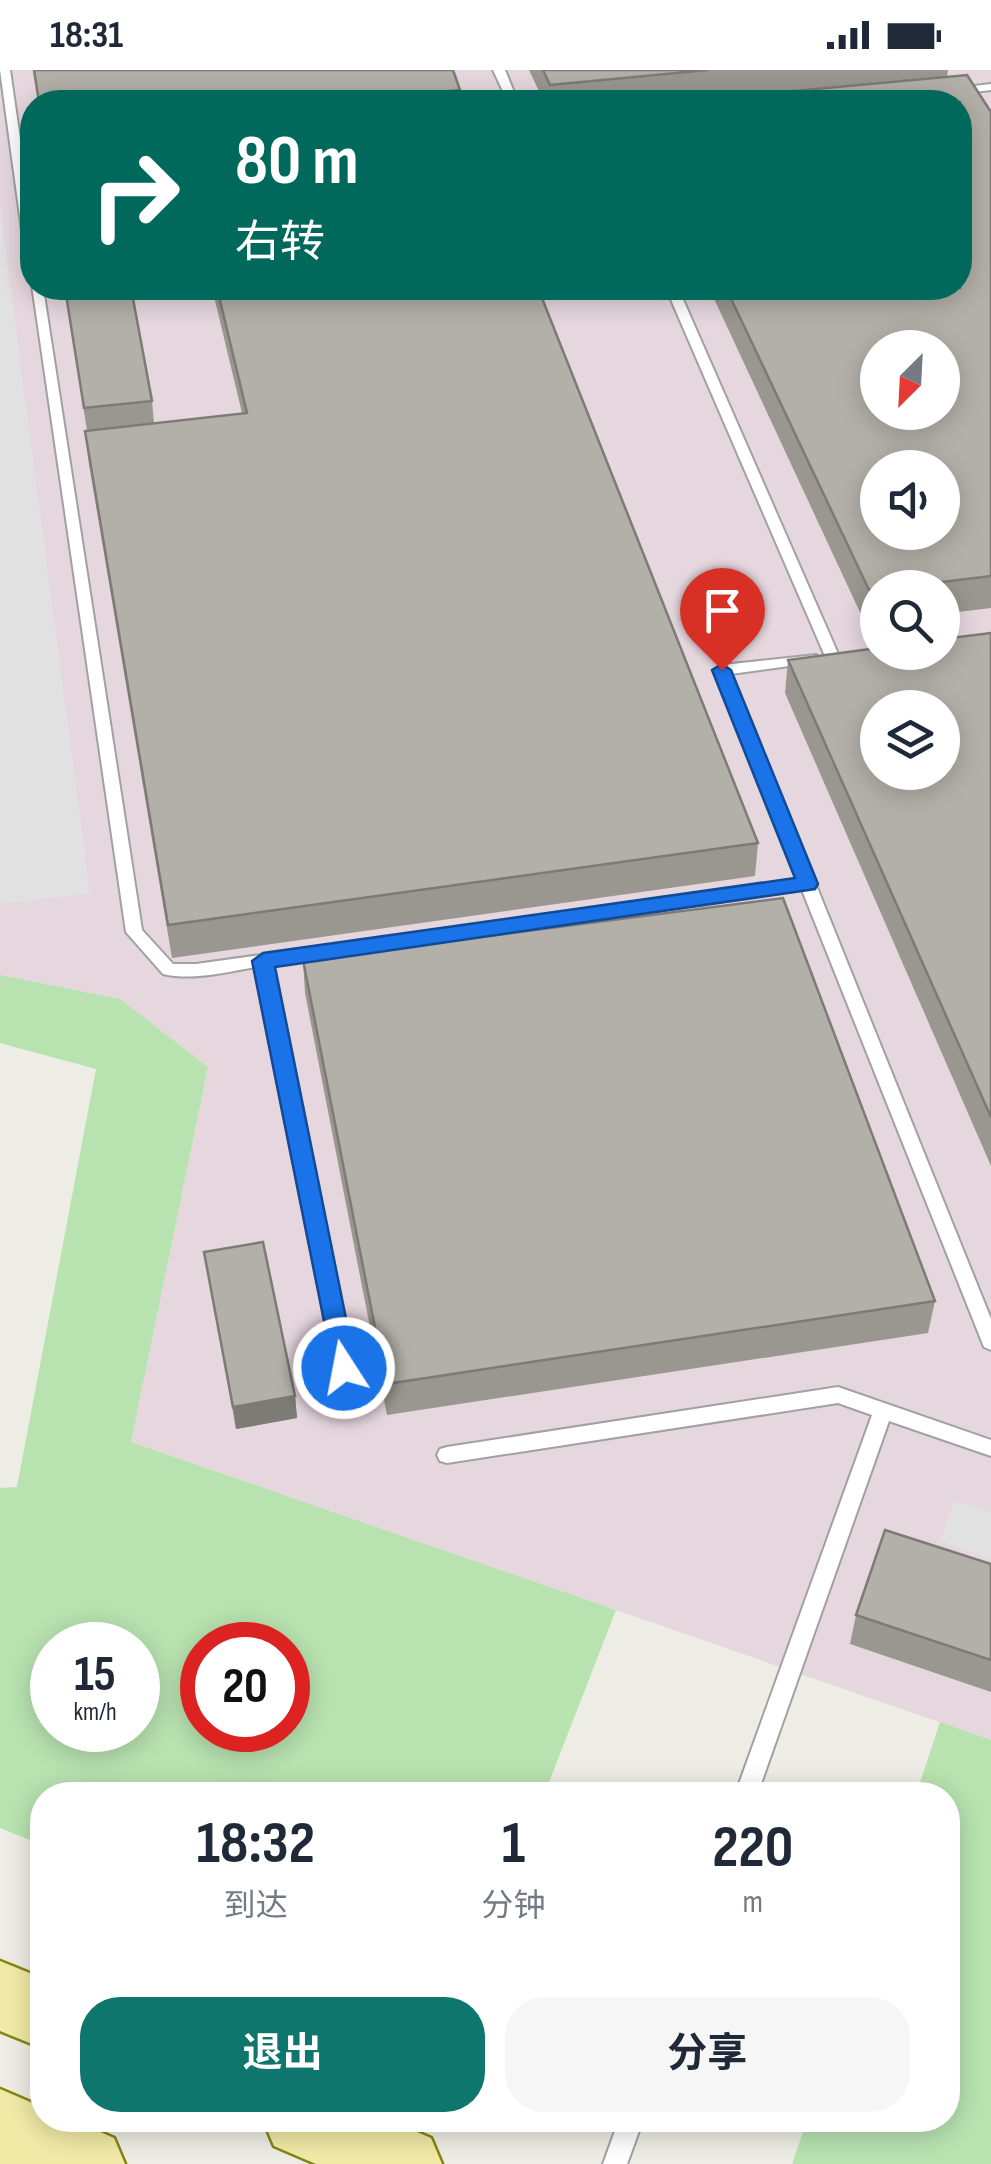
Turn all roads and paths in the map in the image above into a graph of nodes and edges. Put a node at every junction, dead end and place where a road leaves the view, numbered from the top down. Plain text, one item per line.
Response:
1 (4, 70) edge
2 (20, 150) edge
3 (38, 300) edge
4 (677, 300) edge
5 (808, 884) junction
6 (263, 961) junction
7 (991, 1342) edge
8 (344, 1368) dead end
9 (883, 1411) junction
10 (991, 1448) edge
11 (446, 1455) dead end
12 (751, 1782) edge
13 (0, 1996) edge
14 (30, 2008) edge
15 (0, 2126) edge
16 (329, 2132) edge
17 (626, 2132) edge
18 (88, 2164) edge
19 (406, 2164) edge
20 (615, 2164) edge

1 - 2 lane
3 - 6 lane
4 - 5 lane
5 - 6 lane
5 - 7 lane
6 - 8 lane
9 - 10 lane
9 - 11 lane
9 - 12 lane
13 - 14 main road
15 - 18 main road
16 - 19 main road
17 - 20 lane

